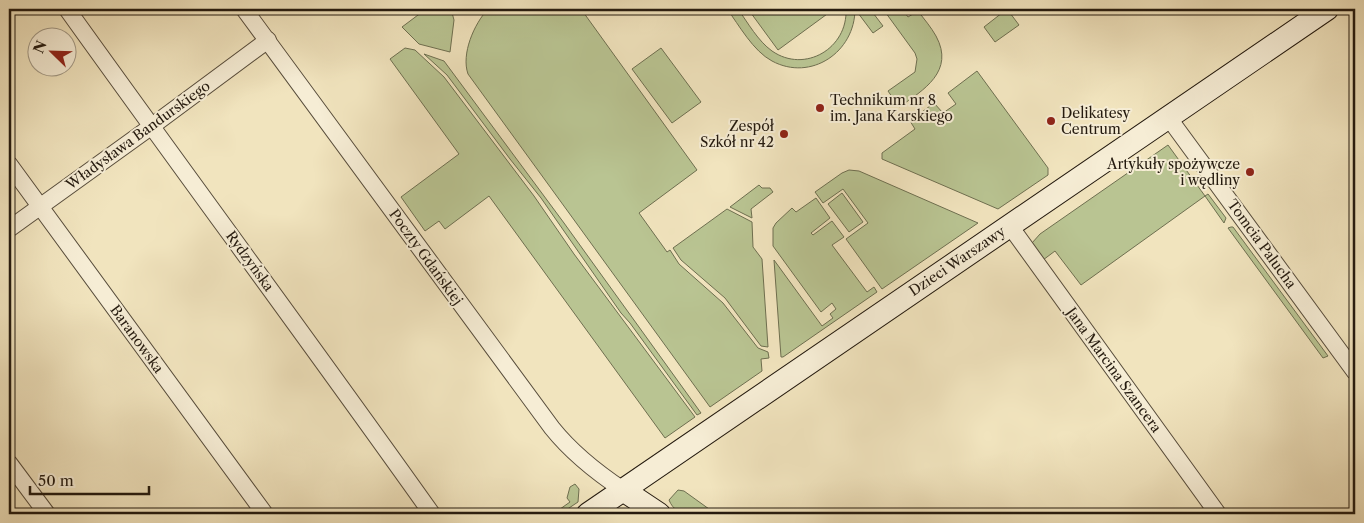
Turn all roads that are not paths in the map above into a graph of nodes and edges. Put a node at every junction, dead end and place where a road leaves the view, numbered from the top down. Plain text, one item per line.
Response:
1 (67, 9) edge
2 (244, 9) edge
3 (1327, 9) edge
4 (268, 40) junction
5 (1168, 117) junction
6 (152, 126) junction
7 (9, 164) edge
8 (40, 206) junction
9 (1010, 226) junction
10 (9, 229) edge
11 (1355, 372) edge
12 (9, 463) edge
13 (623, 490) junction
14 (47, 514) edge
15 (264, 514) edge
16 (432, 514) edge
17 (588, 514) edge
18 (659, 514) edge
19 (1218, 514) edge

1 - 6 street, Rydzyńska
2 - 4 street, Poczty Gdańskiej
3 - 5 street, Dzieci Warszawy
4 - 6 street, Władysława Bandurskiego
4 - 13 street, Poczty Gdańskiej
5 - 9 street, Dzieci Warszawy
5 - 11 street, Tomcia Palucha
6 - 8 street, Władysława Bandurskiego
6 - 16 street, Rydzyńska
7 - 8 street, Baranowska
8 - 10 street, Władysława Bandurskiego
8 - 15 street, Baranowska
9 - 13 street, Dzieci Warszawy
9 - 19 street, Jana Marcina Szancera
12 - 14 street
13 - 17 street, Dzieci Warszawy
13 - 18 street

